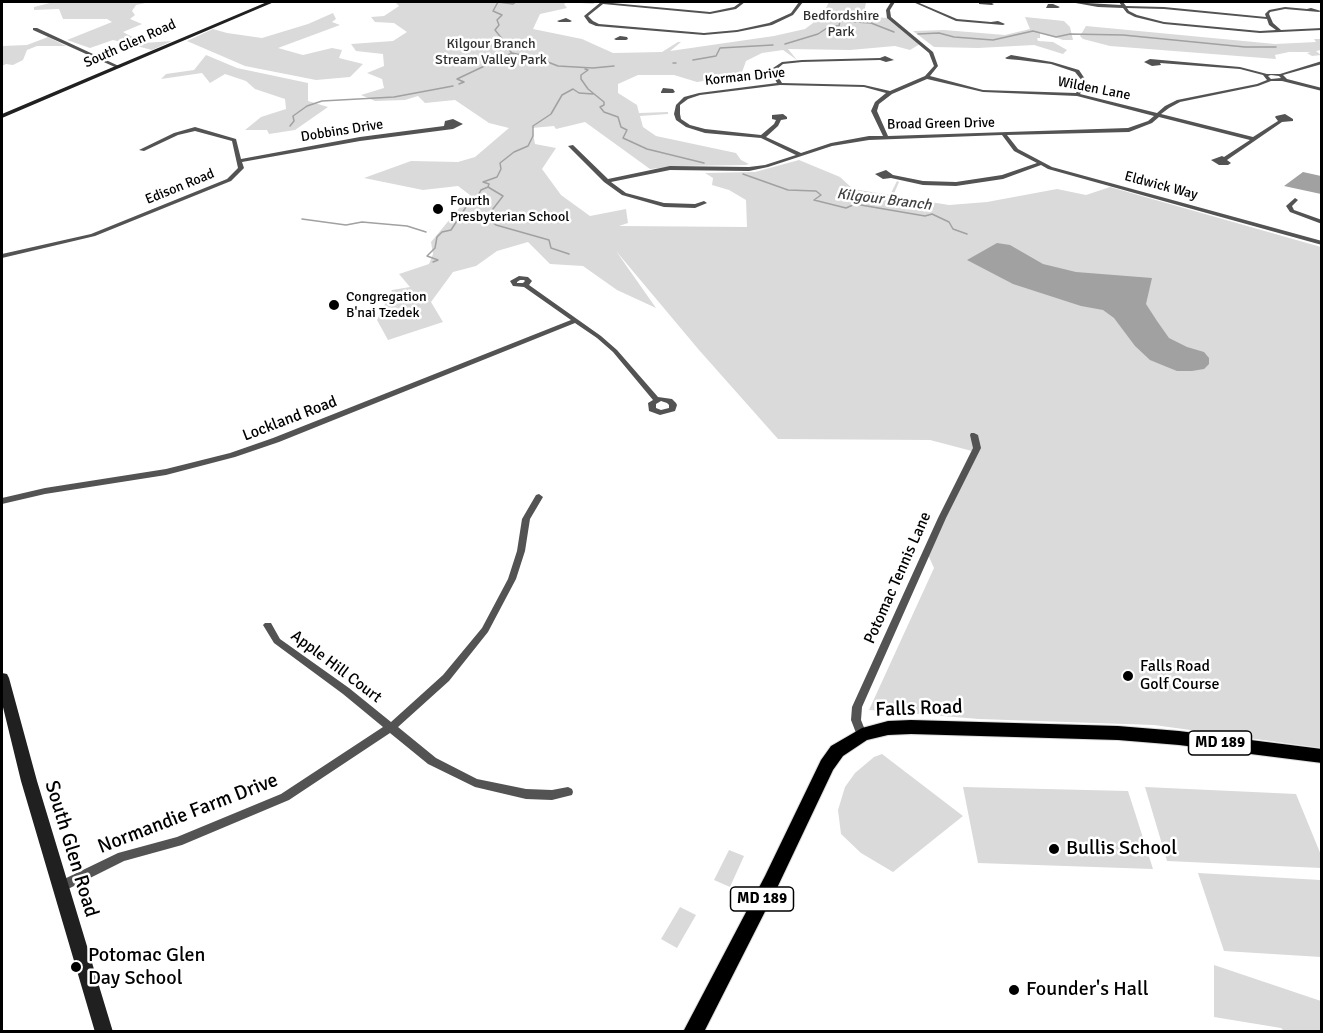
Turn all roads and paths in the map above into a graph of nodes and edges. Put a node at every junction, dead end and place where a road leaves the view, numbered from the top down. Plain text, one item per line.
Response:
1 (271, 2) edge
2 (602, 2) edge
3 (743, 2) edge
4 (801, 2) edge
5 (893, 2) edge
6 (915, 2) edge
7 (1071, 2) edge
8 (1121, 2) edge
9 (1169, 2) edge
10 (1056, 6) dead end
11 (1125, 7) junction
12 (1170, 9) junction
13 (1306, 10) dead end
14 (1268, 18) junction
15 (589, 20) junction
16 (581, 21) dead end
17 (992, 23) dead end
18 (628, 28) junction
19 (35, 29) dead end
20 (1322, 29) edge
21 (1281, 32) junction
22 (622, 37) dead end
23 (1017, 58) dead end
24 (880, 59) dead end
25 (1156, 61) dead end
26 (1322, 62) edge
27 (119, 67) junction
28 (1280, 75) junction
29 (927, 77) junction
30 (1269, 77) junction
31 (1284, 80) junction
32 (780, 84) junction
33 (1322, 90) edge
34 (671, 93) dead end
35 (890, 93) junction
36 (1077, 95) junction
37 (686, 98) junction
38 (1159, 115) junction
39 (2, 116) edge
40 (779, 119) dead end
41 (1281, 121) dead end
42 (449, 126) dead end
43 (1004, 135) junction
44 (762, 137) junction
45 (886, 137) junction
46 (1254, 140) junction
47 (571, 146) dead end
48 (142, 150) dead end
49 (801, 155) junction
50 (1225, 159) dead end
51 (239, 161) junction
52 (1040, 164) junction
53 (891, 176) dead end
54 (606, 181) junction
55 (1295, 200) dead end
56 (704, 203) dead end
57 (1322, 222) edge
58 (1322, 243) edge
59 (2, 256) edge
60 (525, 285) dead end
61 (575, 321) junction
62 (657, 400) dead end
63 (974, 435) dead end
64 (539, 497) dead end
65 (2, 501) edge
66 (268, 625) dead end
67 (2, 678) edge
68 (390, 728) junction
69 (862, 735) junction
70 (1322, 756) edge
71 (568, 792) dead end
72 (62, 886) junction
73 (104, 1032) edge
74 (693, 1032) edge

1 - 27 main road, South Glen Road
2 - 3 street
2 - 15 street
4 - 18 street
5 - 29 street
6 - 17 street
7 - 10 street
7 - 11 street
8 - 11 street
9 - 12 street
11 - 12 street
11 - 21 street
12 - 14 street
13 - 14 street
14 - 21 street
15 - 16 street
15 - 18 street
18 - 22 street
19 - 27 street
20 - 21 street
23 - 36 street
24 - 32 street
25 - 30 street
26 - 28 street
27 - 39 main road, South Glen Road
28 - 30 street
28 - 31 street
29 - 35 street
29 - 36 street, Wilden Lane
30 - 31 street
30 - 38 street, Broad Green Drive
31 - 33 street
32 - 35 street, Korman Drive
32 - 37 street, Korman Drive
34 - 37 street
35 - 45 street
36 - 38 street, Wilden Lane
37 - 44 street, Korman Drive
38 - 43 street, Broad Green Drive
38 - 46 street, Wilden Lane
40 - 44 street
41 - 46 street
42 - 51 street, Dobbins Drive
43 - 45 street, Broad Green Drive
43 - 52 street, Eldwick Way
44 - 49 street, Korman Drive
45 - 49 street, Broad Green Drive
46 - 50 street
47 - 54 street
48 - 51 street
49 - 54 street, Broad Green Drive
51 - 59 street, Edison Road
52 - 53 street
52 - 58 street, Eldwick Way
54 - 56 street
55 - 57 street
60 - 61 street
61 - 62 street
61 - 65 street, Lockland Road
63 - 69 street, Potomac Tennis Lane
64 - 68 street, Normandie Farm Drive
66 - 68 street, Apple Hill Court
67 - 72 main road, South Glen Road
68 - 71 street, Apple Hill Court
68 - 72 street, Normandie Farm Drive
69 - 70 main road, Falls Road / MD 189
69 - 74 main road, Falls Road / MD 189
72 - 73 main road, South Glen Road

